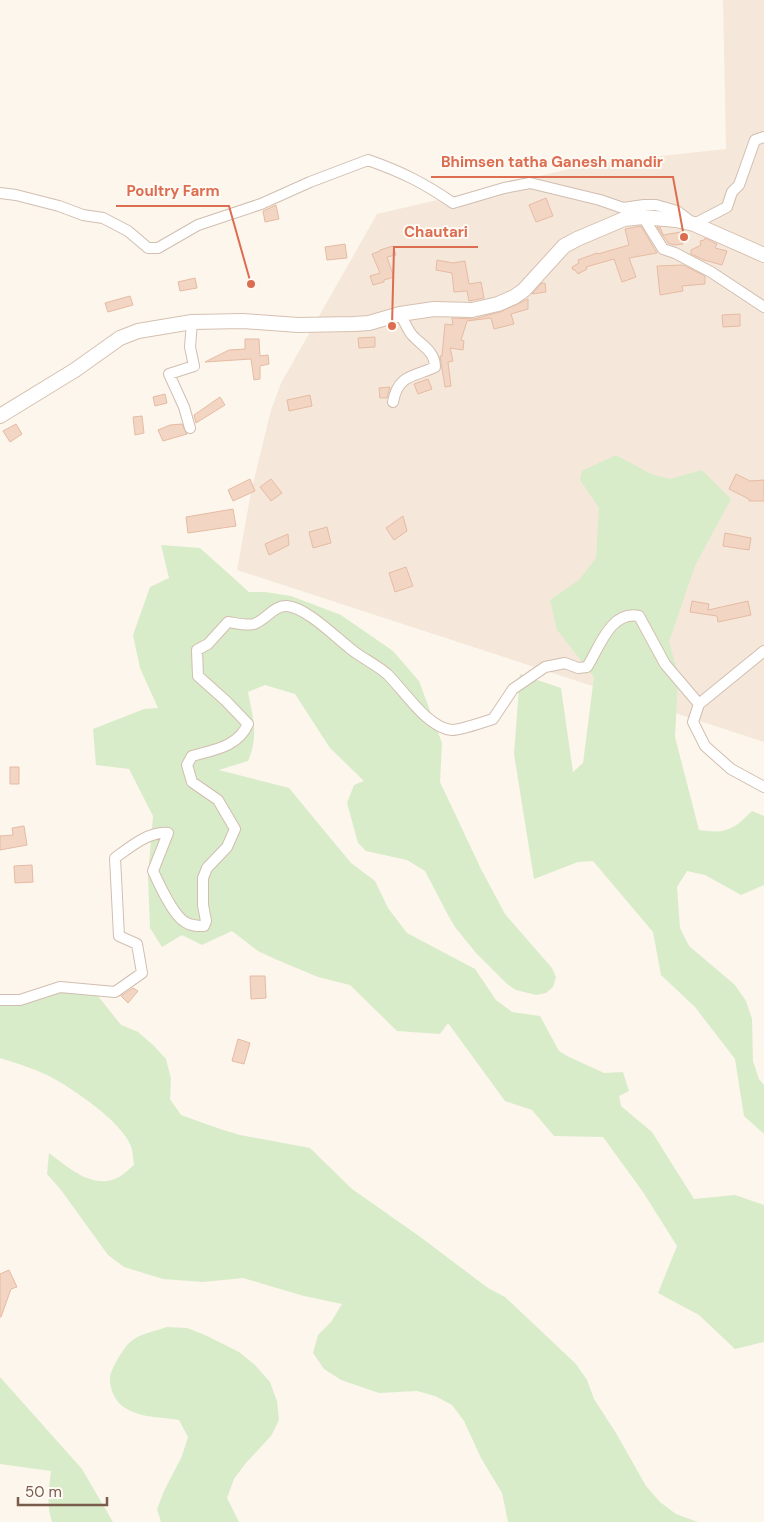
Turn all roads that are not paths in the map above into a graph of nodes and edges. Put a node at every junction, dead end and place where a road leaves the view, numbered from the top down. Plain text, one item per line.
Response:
1 (764, 137) edge
2 (0, 193) edge
3 (643, 218) junction
4 (694, 224) junction
5 (764, 255) edge
6 (764, 307) edge
7 (400, 314) junction
8 (192, 322) junction
9 (393, 402) dead end
10 (0, 416) edge
11 (190, 428) dead end
12 (764, 651) edge
13 (699, 704) junction
14 (764, 787) edge
15 (0, 1000) edge

1 - 4 street
2 - 4 street
3 - 4 main road
3 - 6 street
3 - 7 main road
4 - 5 main road
7 - 8 main road
7 - 9 street
8 - 10 main road
8 - 11 street
12 - 13 street
13 - 14 street
13 - 15 street

